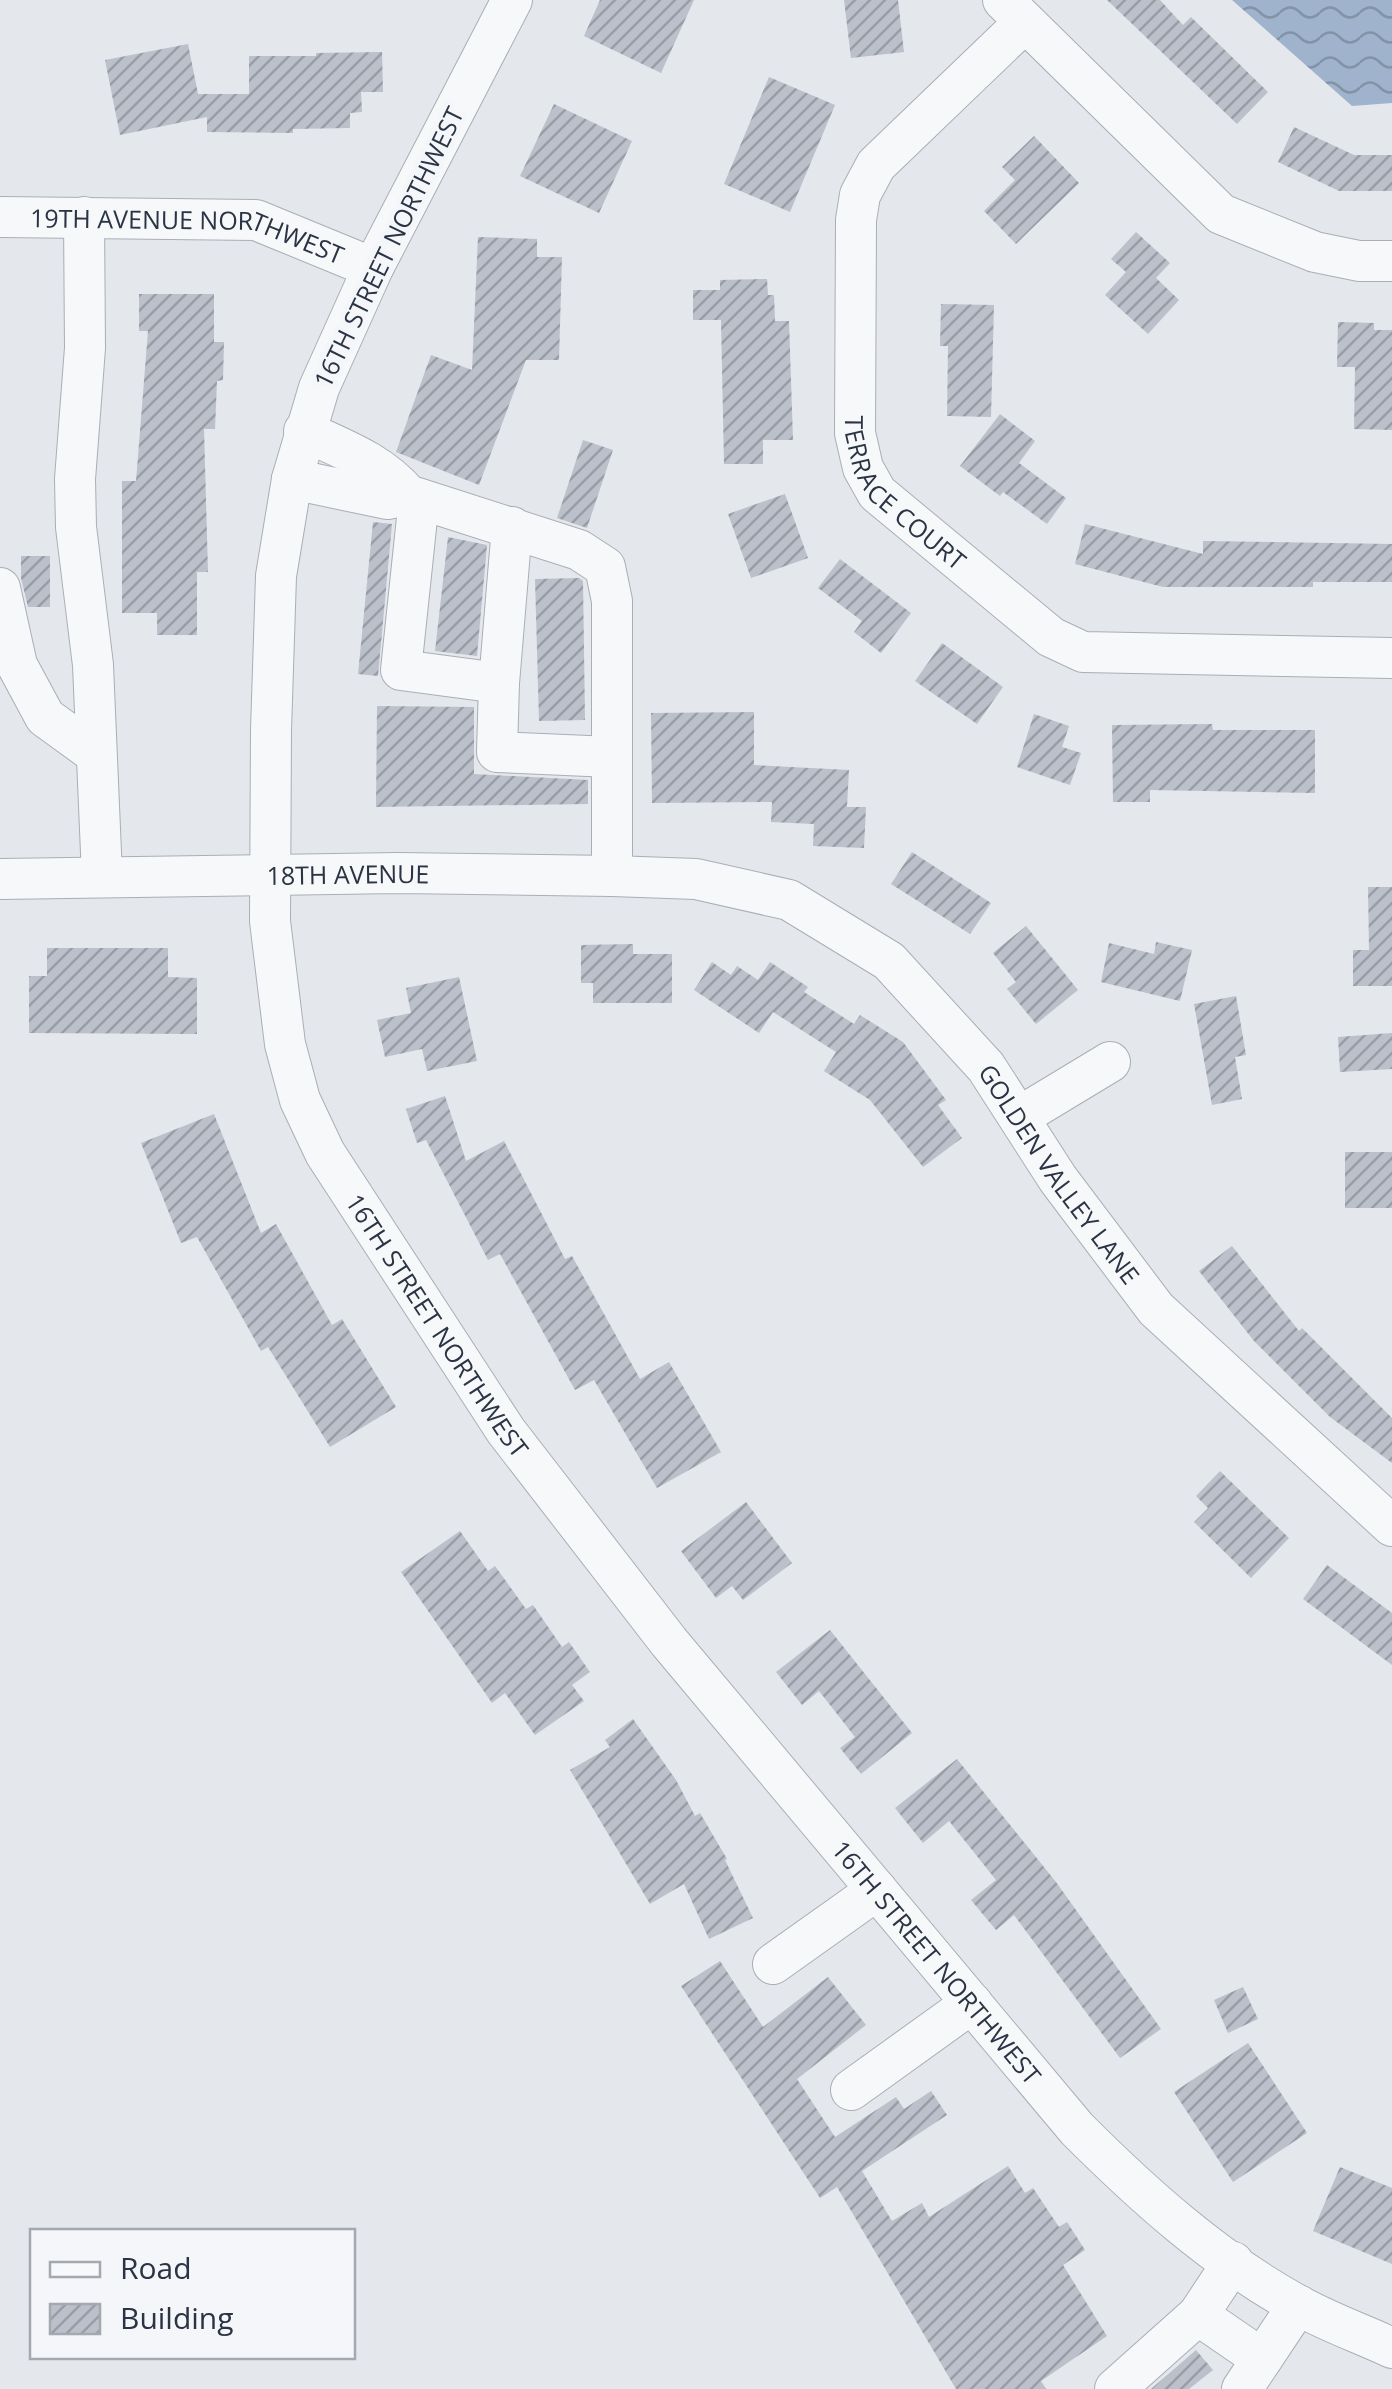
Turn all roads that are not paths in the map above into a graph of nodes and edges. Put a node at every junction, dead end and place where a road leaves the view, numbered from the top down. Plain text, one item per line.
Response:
1 (512, 0) edge
2 (1014, 11) edge
3 (0, 217) edge
4 (84, 217) junction
5 (1392, 262) edge
6 (373, 268) junction
7 (304, 431) junction
8 (292, 479) junction
9 (414, 497) junction
10 (512, 527) junction
11 (0, 588) edge
12 (1392, 658) edge
13 (499, 683) junction
14 (96, 754) junction
15 (611, 757) junction
16 (270, 874) junction
17 (102, 876) junction
18 (612, 876) junction
19 (0, 879) edge
20 (696, 879) joint
21 (1110, 1062) dead end
22 (1019, 1118) junction
23 (1392, 1526) edge
24 (877, 1890) junction
25 (773, 1964) dead end
26 (972, 2003) junction
27 (850, 2090) dead end
28 (1233, 2262) junction
29 (1298, 2305) junction
30 (1198, 2316) junction
31 (1392, 2348) edge
32 (1252, 2374) edge
33 (1115, 2389) edge

1 - 6 street, 16TH STREET NORTHWEST
2 - 5 street
2 - 12 street, TERRACE COURT
3 - 4 street, 19TH AVENUE NORTHWEST
4 - 6 street, 19TH AVENUE NORTHWEST
4 - 14 street
6 - 7 street, 16TH STREET NORTHWEST
7 - 8 street, 16TH STREET NORTHWEST
7 - 9 street
8 - 9 street
8 - 16 street, 16TH STREET NORTHWEST
9 - 10 street
9 - 13 street
10 - 13 street
10 - 15 street
11 - 14 street
13 - 15 street
14 - 17 street
15 - 18 street
16 - 17 street, 18TH AVENUE
16 - 18 street, 18TH AVENUE
16 - 24 street, 16TH STREET NORTHWEST
17 - 19 street, 18TH AVENUE
18 - 20 street, 18TH AVENUE
20 - 22 street, GOLDEN VALLEY LANE
21 - 22 street
22 - 23 street, GOLDEN VALLEY LANE
24 - 25 street
24 - 26 street, 16TH STREET NORTHWEST
26 - 27 street
26 - 28 street, 16TH STREET NORTHWEST
28 - 29 street, 16TH STREET NORTHWEST
28 - 30 street
29 - 31 street, 16TH STREET NORTHWEST
29 - 32 street
30 - 32 street
30 - 33 street

